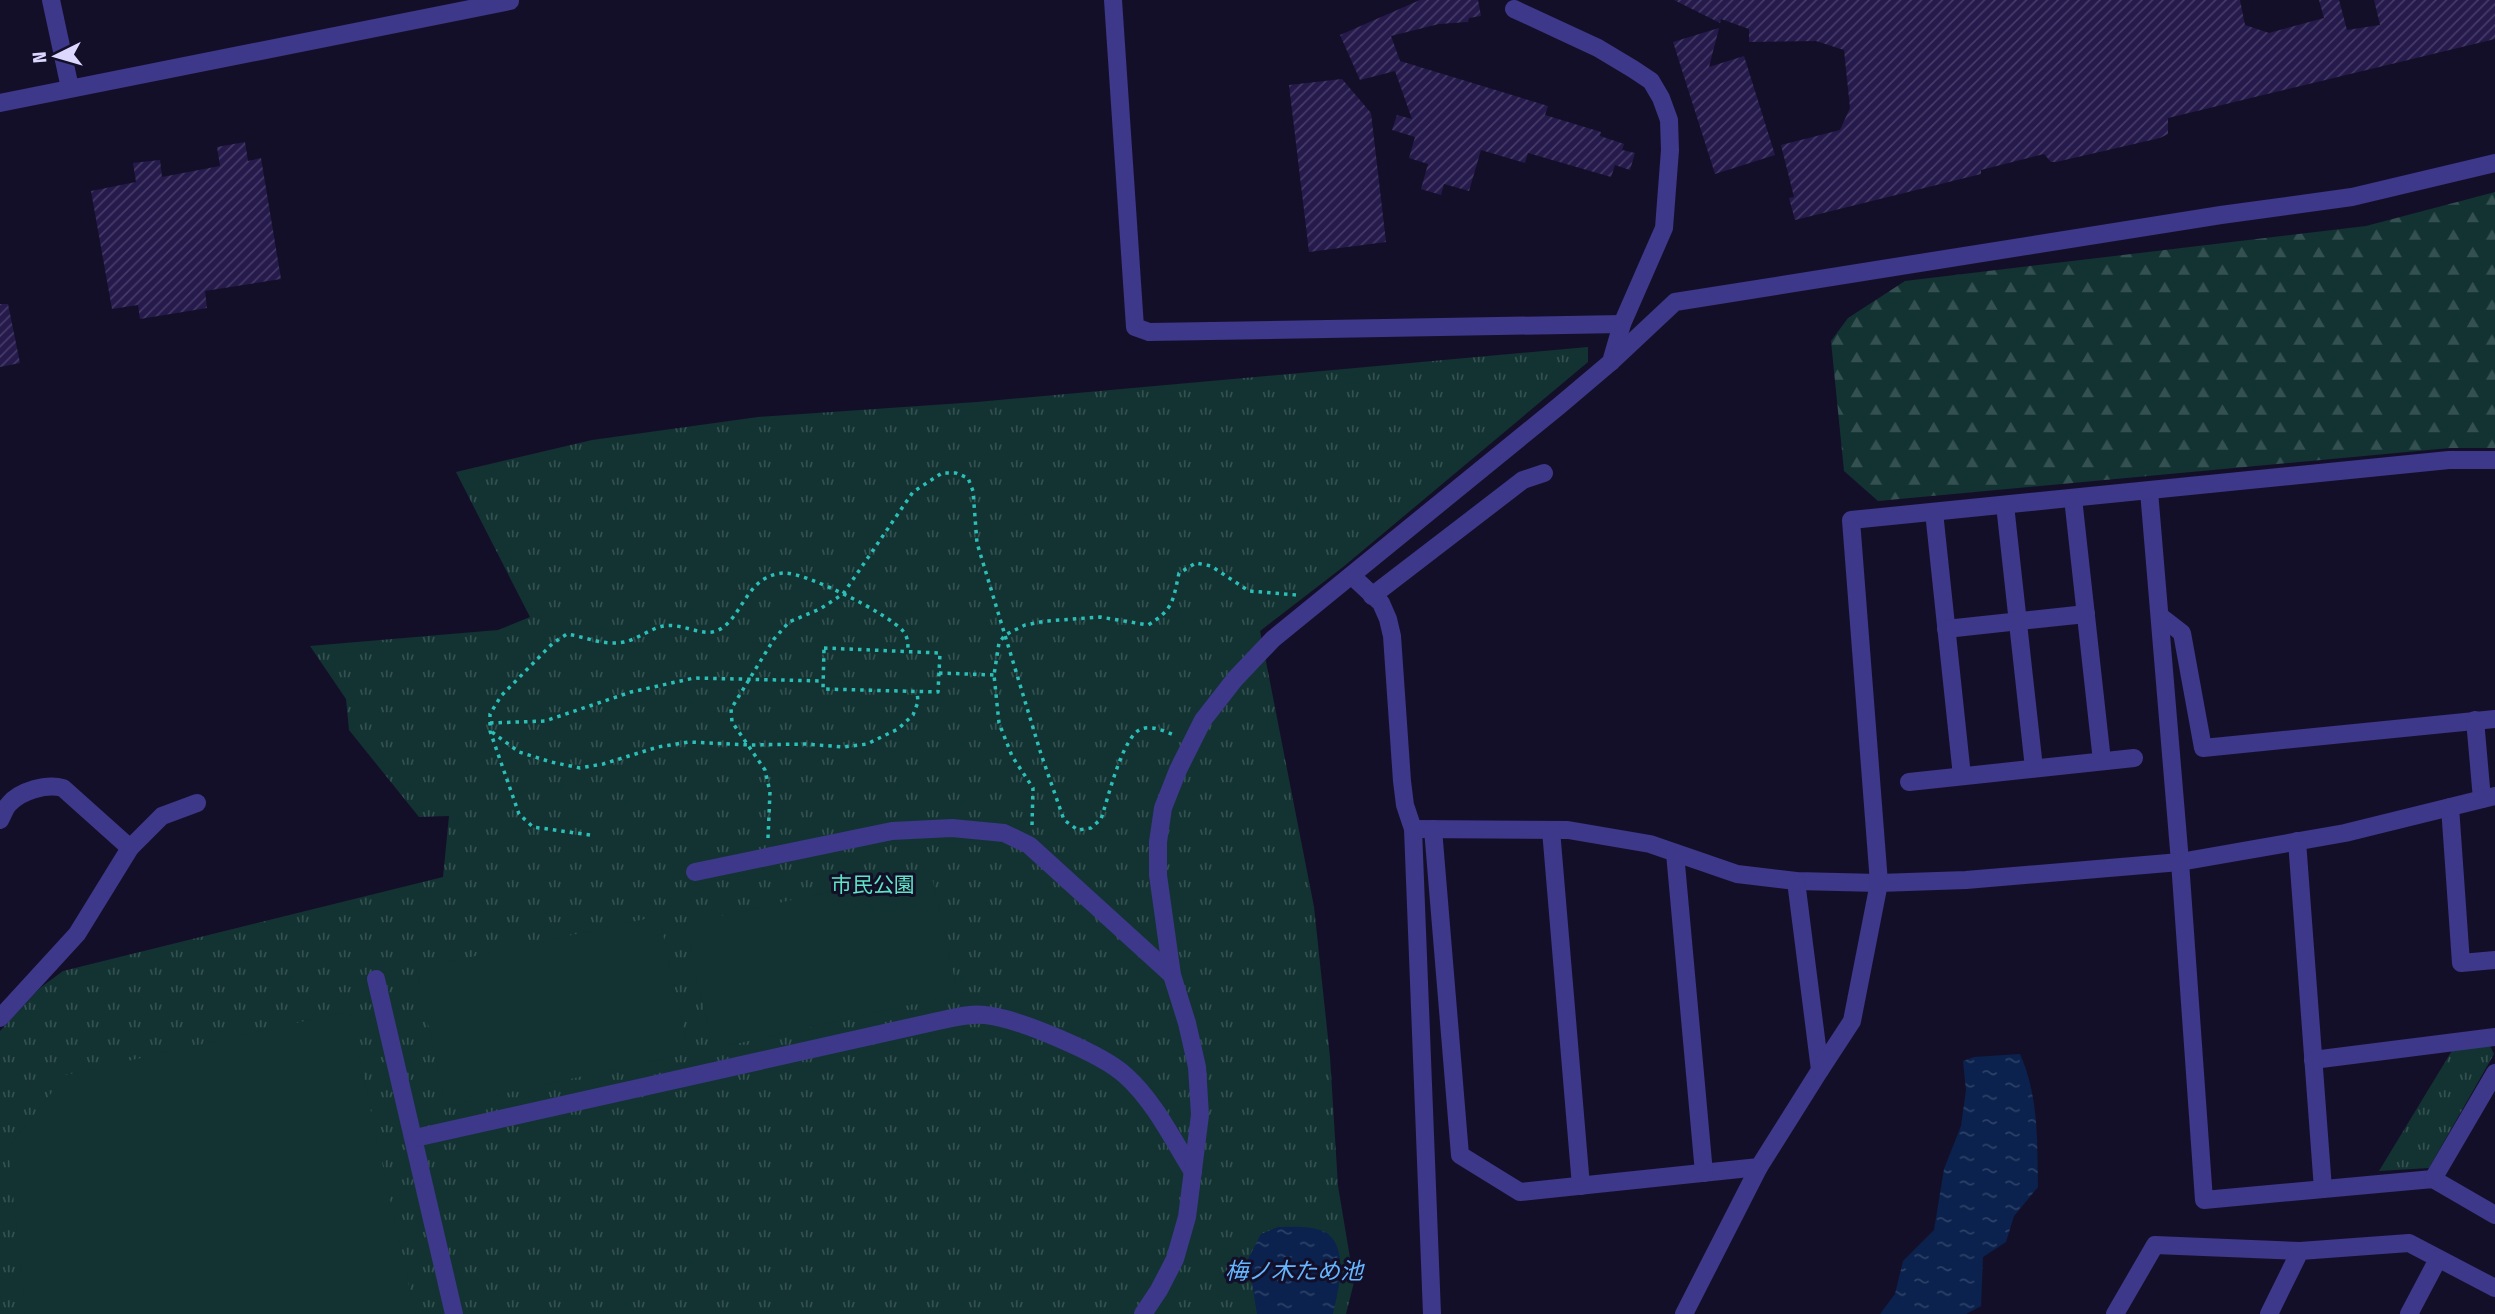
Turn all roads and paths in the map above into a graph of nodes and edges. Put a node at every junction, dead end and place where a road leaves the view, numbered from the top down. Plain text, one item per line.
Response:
1 (51, 0) edge
2 (1113, 0) edge
3 (510, 1) edge
4 (1514, 9) dead end
5 (69, 88) junction
6 (0, 103) edge
7 (2495, 163) edge
8 (1622, 324) junction
9 (1611, 362) junction
10 (2495, 460) edge
11 (1544, 473) dead end
12 (2149, 491) junction
13 (2073, 498) junction
14 (2005, 505) junction
15 (1934, 512) junction
16 (1352, 576) junction
17 (843, 594) junction
18 (1373, 596) junction
19 (1327, 597) junction
20 (2086, 614) junction
21 (2160, 616) junction
22 (2018, 620) junction
23 (1946, 629) junction
24 (1005, 635) junction
25 (908, 652) junction
26 (939, 673) junction
27 (994, 675) junction
28 (751, 680) junction
29 (823, 681) junction
30 (918, 691) junction
31 (2495, 719) edge
32 (2475, 720) junction
33 (490, 723) junction
34 (490, 731) junction
35 (1192, 741) junction
36 (750, 745) junction
37 (2134, 758) dead end
38 (2102, 761) junction
39 (2034, 768) junction
40 (1962, 776) junction
41 (1909, 782) dead end
42 (2488, 797) edge
43 (197, 803) dead end
44 (2450, 807) junction
45 (0, 820) edge
46 (1413, 829) junction
47 (1433, 829) junction
48 (1551, 830) junction
49 (590, 835) dead end
50 (2297, 841) junction
51 (1029, 845) junction
52 (130, 848) junction
53 (1675, 853) junction
54 (764, 858) junction
55 (2180, 862) junction
56 (695, 872) dead end
57 (1796, 881) junction
58 (1879, 883) junction
59 (2495, 960) edge
60 (1171, 975) junction
61 (376, 979) dead end
62 (0, 1018) edge
63 (2495, 1037) edge
64 (2314, 1060) junction
65 (1820, 1070) junction
66 (2495, 1073) edge
67 (415, 1138) junction
68 (1759, 1167) junction
69 (1193, 1172) junction
70 (1704, 1173) junction
71 (2432, 1179) junction
72 (1581, 1186) junction
73 (2323, 1189) junction
74 (2495, 1215) edge
75 (2300, 1251) junction
76 (2438, 1259) junction
77 (2495, 1288) edge
78 (454, 1314) edge
79 (1143, 1314) edge
80 (1432, 1314) edge
81 (1684, 1314) edge
82 (2115, 1314) edge
83 (2269, 1314) edge
84 (2409, 1314) edge

1 - 5 street
2 - 8 street
3 - 5 street
4 - 8 street
5 - 6 street
7 - 9 street
8 - 9 street
9 - 16 street
10 - 12 street
11 - 18 street
12 - 13 street
12 - 21 street
13 - 14 street
13 - 20 street
14 - 15 street
14 - 22 street
15 - 23 street
15 - 58 street
16 - 18 street
16 - 19 street
17 - 24 path
17 - 25 path
17 - 28 path
17 - 33 path
18 - 46 street
19 - 24 path
19 - 35 street
20 - 22 street
20 - 38 street
21 - 32 street
21 - 55 street
22 - 23 street
22 - 39 street
23 - 40 street
24 - 27 path
24 - 35 path
25 - 26 path
25 - 29 path
26 - 27 path
26 - 30 path
27 - 51 path
28 - 29 path
28 - 33 path
28 - 36 path
29 - 30 path
30 - 36 path
31 - 32 street
32 - 42 street
33 - 34 path
34 - 36 path
34 - 49 path
35 - 60 street
36 - 54 path
37 - 38 street
38 - 39 street
39 - 40 street
40 - 41 street
42 - 44 street
43 - 52 street
44 - 50 street
44 - 59 street
45 - 52 street
46 - 47 street
46 - 80 street
47 - 48 street
47 - 72 street
48 - 53 street
48 - 72 street
50 - 55 street
50 - 64 street
51 - 54 street
51 - 60 street
52 - 62 street
53 - 57 street
53 - 70 street
54 - 56 street
55 - 58 street
55 - 73 street
57 - 58 street
57 - 65 street
58 - 65 street
60 - 69 street
61 - 67 street
63 - 64 street
64 - 73 street
65 - 68 street
66 - 71 street
67 - 69 street
67 - 78 street
68 - 70 street
68 - 81 street
69 - 79 street
70 - 72 street
71 - 73 street
71 - 74 street
75 - 76 street
75 - 82 street
75 - 83 street
76 - 77 street
76 - 84 street

